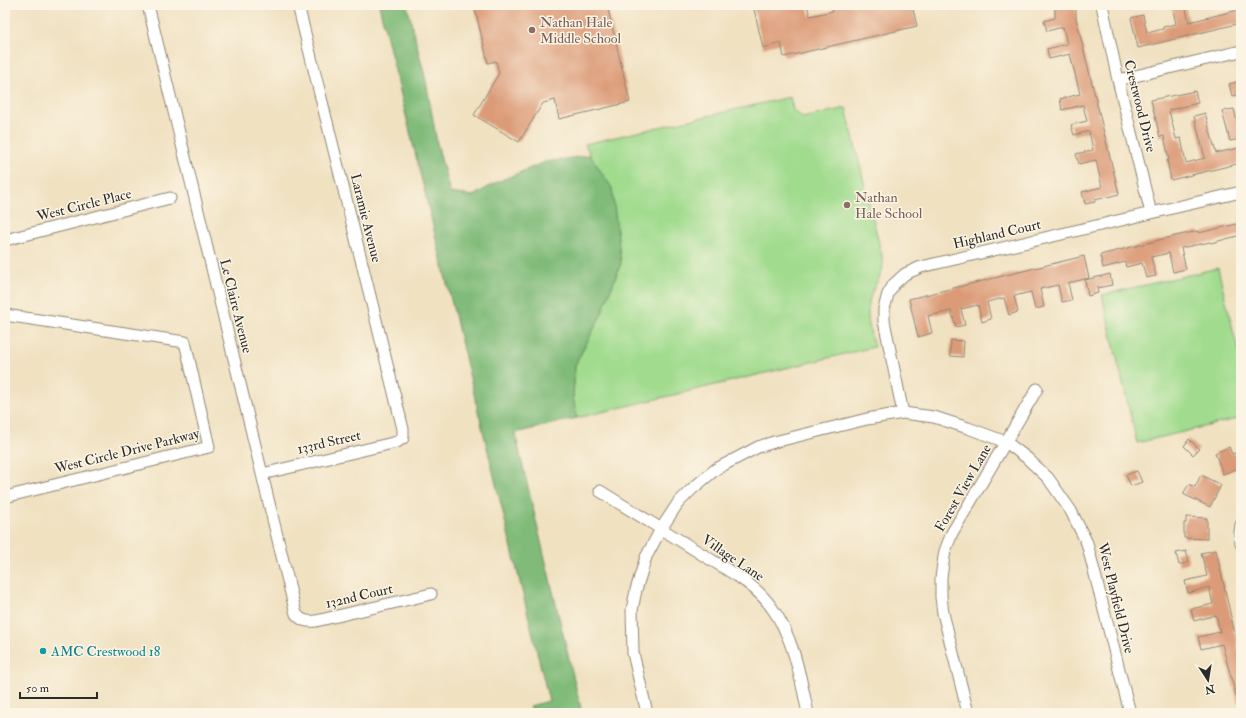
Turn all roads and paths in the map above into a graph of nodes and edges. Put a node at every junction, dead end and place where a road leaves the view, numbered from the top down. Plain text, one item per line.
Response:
1 (148, 5) edge
2 (298, 5) edge
3 (1102, 5) edge
4 (1241, 51) edge
5 (1118, 80) junction
6 (1241, 192) edge
7 (170, 198) dead end
8 (1151, 213) junction
9 (5, 240) edge
10 (5, 314) edge
11 (1037, 389) dead end
12 (903, 413) junction
13 (403, 438) joint
14 (1006, 442) junction
15 (262, 474) junction
16 (600, 491) dead end
17 (5, 497) edge
18 (1241, 525) edge
19 (661, 528) junction
20 (1241, 544) edge
21 (431, 594) dead end
22 (296, 614) joint
23 (647, 713) edge
24 (808, 713) edge
25 (968, 713) edge
26 (1130, 713) edge

1 - 15 street, Le Claire Avenue
2 - 13 street, Laramie Avenue
3 - 5 street, Crestwood Drive
4 - 5 street
5 - 8 street, Crestwood Drive
6 - 8 street, Highland Court
7 - 9 street, West Circle Place
8 - 12 street, Highland Court
10 - 17 street, West Circle Drive Parkway
11 - 14 street, Forest View Lane
12 - 14 street, West Playfield Drive
12 - 19 street, West Playfield Drive
13 - 15 street, 133rd Street
14 - 25 street, Forest View Lane
14 - 26 street, West Playfield Drive
15 - 22 street, Le Claire Avenue
16 - 19 street, Village Lane
18 - 20 street
19 - 23 street, West Playfield Drive
19 - 24 street, Village Lane
21 - 22 street, 132nd Court

